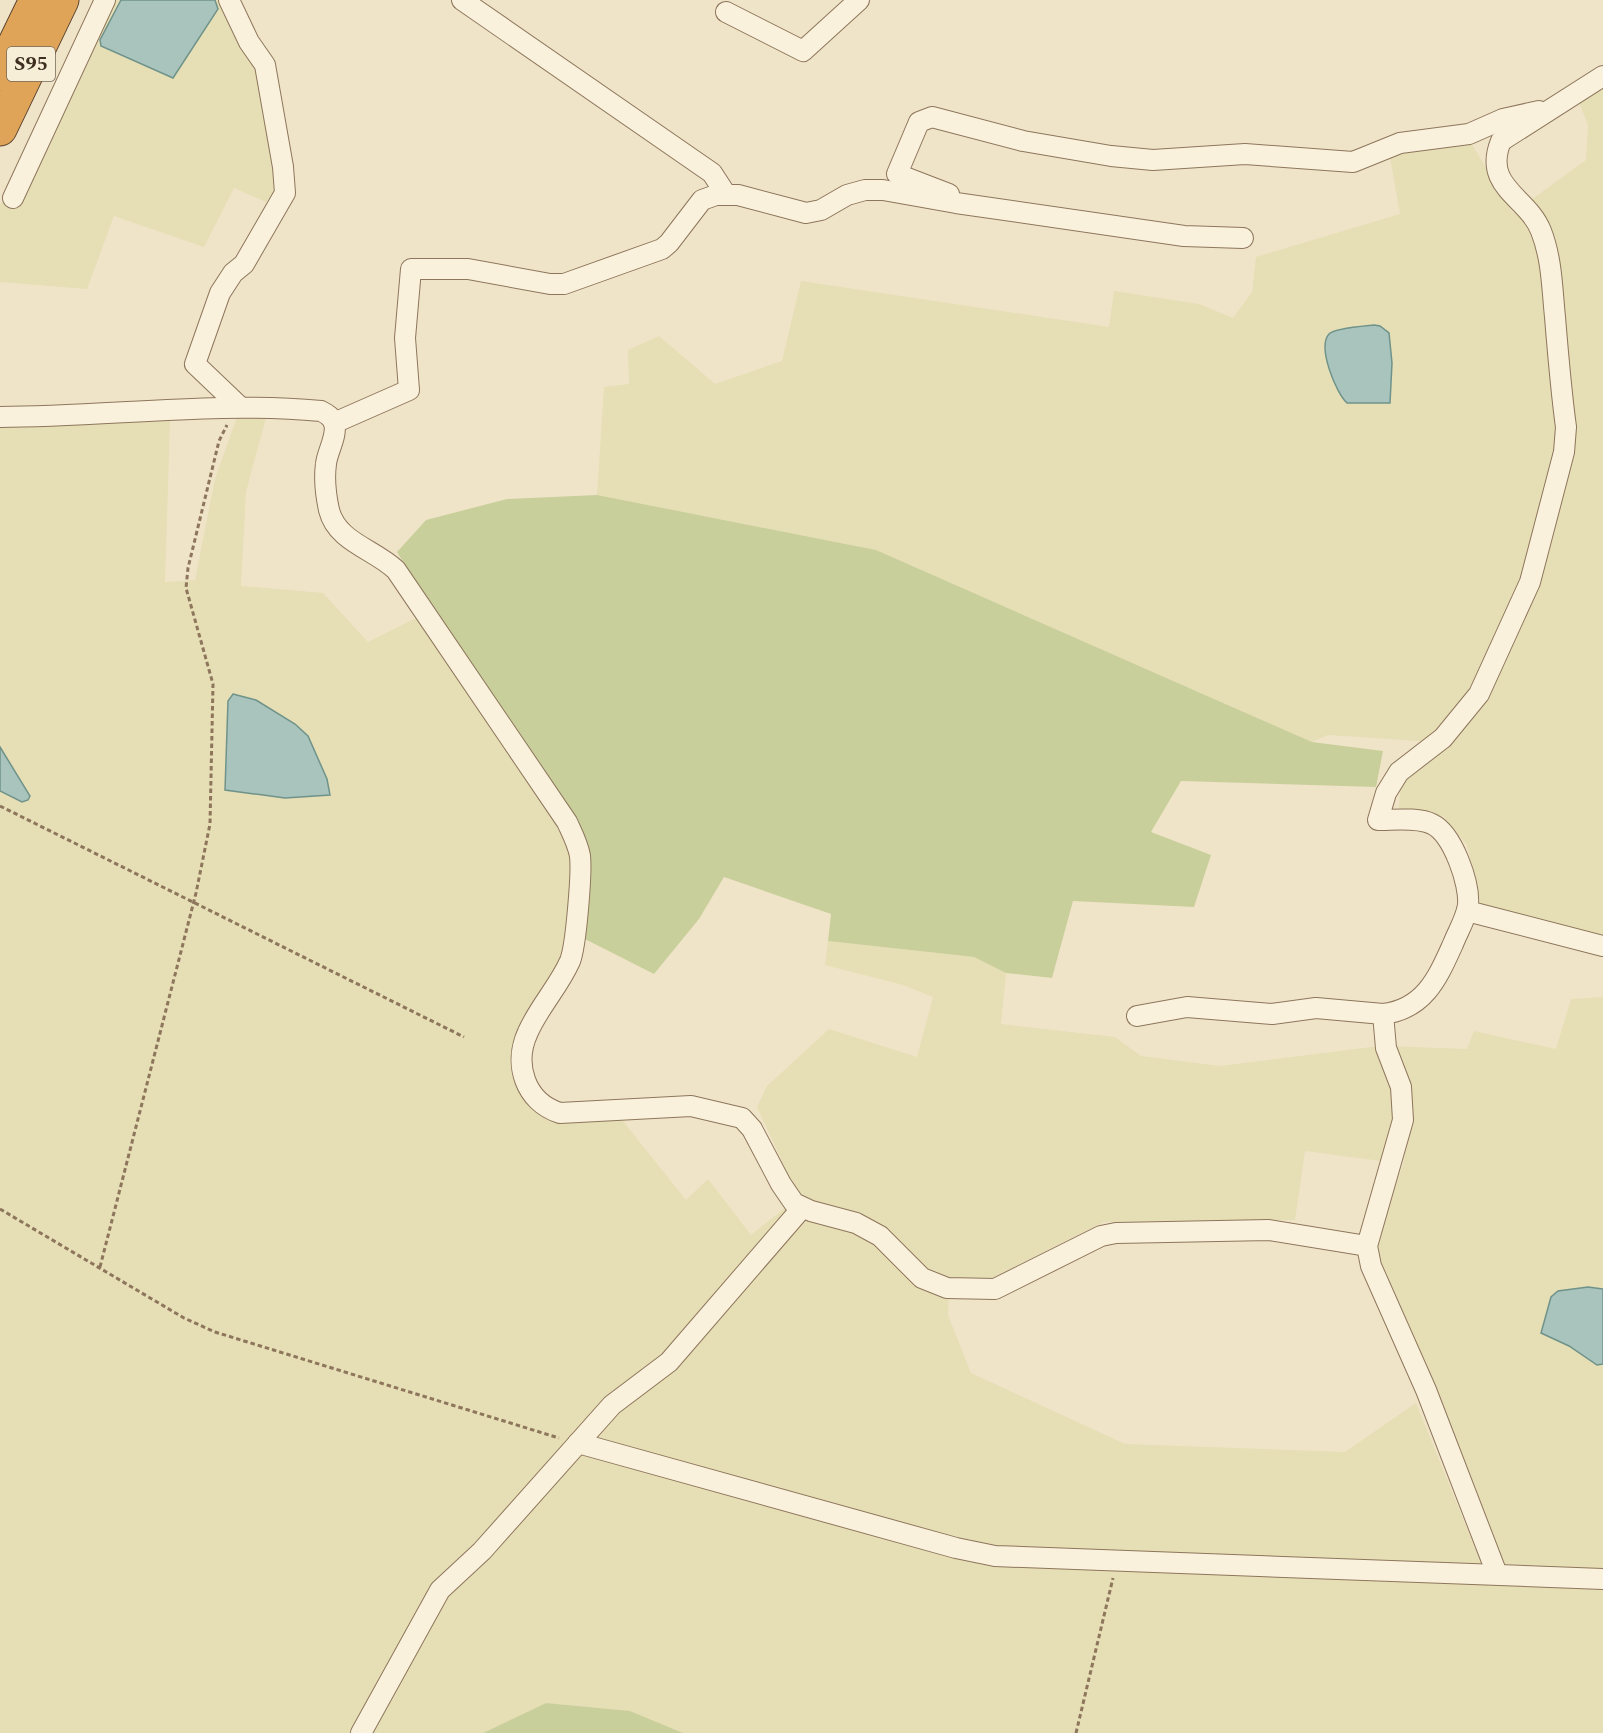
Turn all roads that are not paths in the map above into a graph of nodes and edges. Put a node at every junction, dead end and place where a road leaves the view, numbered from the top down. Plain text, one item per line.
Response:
1 (36, 0) edge
2 (62, 0) edge
3 (105, 0) edge
4 (229, 0) edge
5 (462, 0) edge
6 (859, 0) edge
7 (726, 12) dead end
8 (0, 74) edge
9 (1603, 76) edge
10 (1548, 111) junction
11 (0, 129) edge
12 (725, 193) junction
13 (14, 198) dead end
14 (956, 204) junction
15 (1243, 238) dead end
16 (238, 405) junction
17 (0, 417) edge
18 (334, 423) junction
19 (1467, 911) junction
20 (1603, 945) edge
21 (1383, 1014) junction
22 (1137, 1016) dead end
23 (802, 1208) junction
24 (1367, 1246) junction
25 (578, 1443) junction
26 (1497, 1574) junction
27 (1603, 1579) edge
28 (361, 1733) edge

1 - 8 highway, S95
2 - 11 highway, S95
3 - 13 street
4 - 16 street
5 - 12 street
6 - 7 street
9 - 10 street
10 - 14 street
10 - 19 street
12 - 14 street
12 - 18 street
14 - 15 street
16 - 17 street
16 - 18 street
18 - 23 street
19 - 20 street
19 - 21 street
21 - 22 street
21 - 24 street
23 - 24 street
23 - 25 street
24 - 26 street
25 - 26 street
25 - 28 street
26 - 27 street

